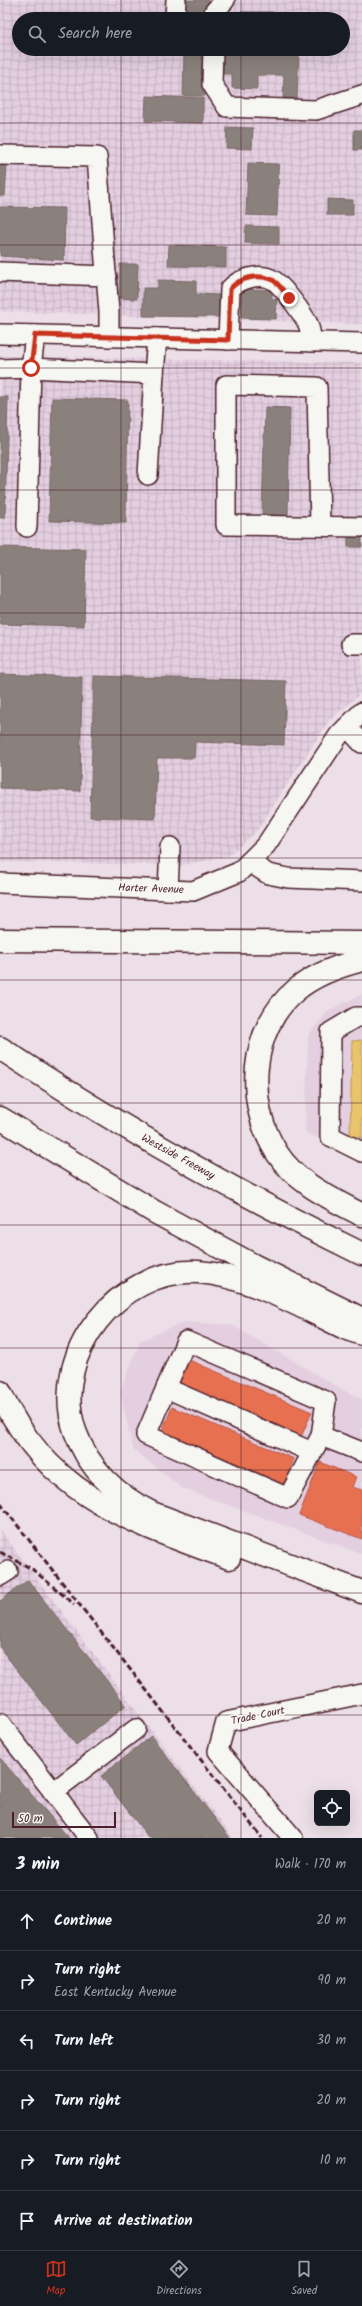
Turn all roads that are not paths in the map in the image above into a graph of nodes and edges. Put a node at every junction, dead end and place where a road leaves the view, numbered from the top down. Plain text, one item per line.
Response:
1 (176, 0) edge
2 (225, 0) edge
3 (175, 12) edge
4 (214, 12) edge
5 (213, 56) edge
6 (362, 95) edge
7 (0, 155) edge
8 (0, 272) edge
9 (107, 276) junction
10 (0, 334) edge
11 (35, 335) junction
12 (109, 337) junction
13 (157, 338) junction
14 (228, 340) junction
15 (312, 342) junction
16 (362, 343) edge
17 (31, 368) junction
18 (0, 369) edge
19 (154, 374) junction
20 (148, 475) dead end
21 (320, 526) junction
22 (27, 527) dead end
23 (362, 527) edge
24 (362, 712) edge
25 (347, 727) junction
26 (362, 743) edge
27 (170, 846) dead end
28 (249, 862) junction
29 (362, 881) edge
30 (0, 883) edge
31 (168, 890) junction
32 (0, 940) edge
33 (362, 943) edge
34 (362, 960) edge
35 (362, 1017) edge
36 (0, 1048) edge
37 (0, 1118) edge
38 (362, 1152) edge
39 (362, 1215) edge
40 (362, 1254) edge
41 (362, 1319) edge
42 (362, 1334) edge
43 (166, 1388) junction
44 (0, 1392) edge
45 (321, 1436) junction
46 (312, 1452) junction
47 (362, 1452) edge
48 (362, 1592) edge
49 (362, 1606) edge
50 (362, 1694) edge
51 (0, 1723) edge
52 (136, 1729) dead end
53 (54, 1792) junction
54 (89, 1838) edge
55 (293, 1838) edge

1 - 3 street
2 - 4 street
5 - 6 street
7 - 9 street
8 - 9 street
9 - 12 street
10 - 11 street
11 - 12 street
11 - 17 street
12 - 13 street
13 - 14 street
13 - 19 street
14 - 15 street
14 - 15 street
15 - 16 street
17 - 18 street
17 - 19 street
17 - 22 street
19 - 20 street
21 - 21 street
21 - 23 street
24 - 25 street, Harter Avenue
25 - 26 street
25 - 28 street, Harter Avenue
27 - 31 street
28 - 29 street
28 - 31 street, Harter Avenue
30 - 31 street, Harter Avenue
32 - 33 highway
34 - 39 highway
35 - 38 street
36 - 40 highway, Westside Freeway
37 - 41 highway
42 - 48 highway
43 - 45 street
43 - 46 street
43 - 46 street
44 - 49 highway
45 - 46 street
45 - 47 street
50 - 55 street, Trade Court
51 - 53 street
52 - 53 street
53 - 54 street

